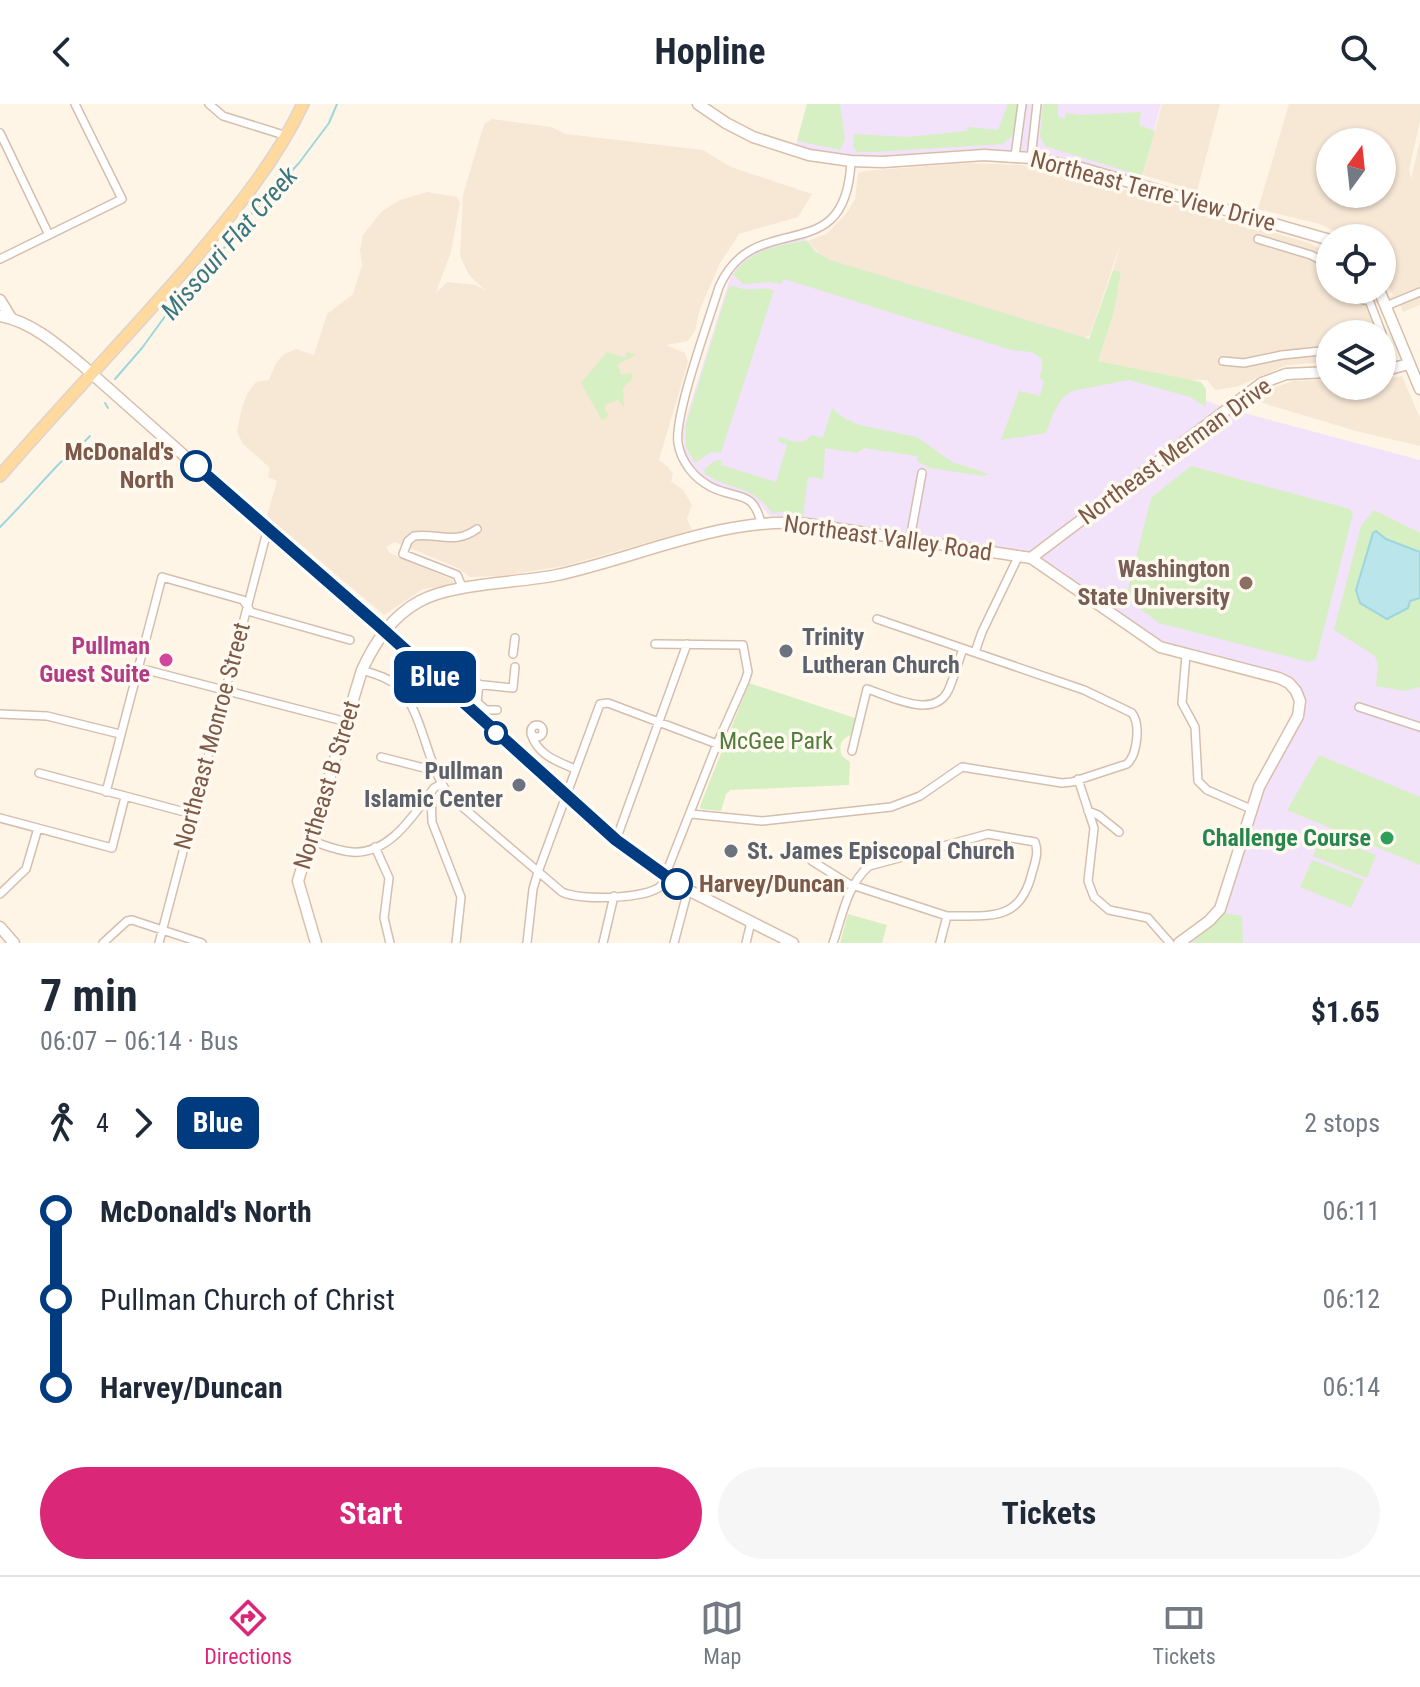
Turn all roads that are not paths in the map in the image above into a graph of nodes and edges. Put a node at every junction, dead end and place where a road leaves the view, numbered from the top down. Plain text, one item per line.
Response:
1 (75, 104) edge
2 (209, 104) edge
3 (303, 104) edge
4 (698, 104) edge
5 (1022, 104) edge
6 (1037, 104) edge
7 (0, 133) edge
8 (287, 136) junction
9 (1015, 156) junction
10 (1031, 158) junction
11 (851, 161) junction
12 (49, 235) junction
13 (1316, 236) edge
14 (1258, 239) dead end
15 (1316, 258) edge
16 (0, 259) edge
17 (1420, 292) edge
18 (1396, 295) edge
19 (0, 300) edge
20 (1385, 304) edge
21 (6, 317) edge
22 (1316, 351) edge
23 (1223, 361) dead end
24 (1413, 362) junction
25 (1396, 367) edge
26 (1316, 373) edge
27 (93, 374) junction
28 (1420, 389) edge
29 (922, 473) dead end
30 (0, 476) edge
31 (761, 523) junction
32 (268, 528) junction
33 (477, 529) dead end
34 (910, 539) junction
35 (1019, 555) junction
36 (1031, 558) junction
37 (463, 589) junction
38 (247, 605) junction
39 (877, 619) dead end
40 (385, 631) junction
41 (515, 638) dead end
42 (350, 640) dead end
43 (655, 644) dead end
44 (687, 644) junction
45 (963, 649) junction
46 (975, 652) junction
47 (513, 654) dead end
48 (1186, 655) junction
49 (442, 656) dead end
50 (515, 667) dead end
51 (139, 668) junction
52 (362, 670) junction
53 (479, 684) junction
54 (225, 690) junction
55 (474, 706) junction
56 (1359, 707) dead end
57 (497, 710) dead end
58 (0, 714) edge
59 (347, 722) junction
60 (660, 722) junction
61 (1420, 727) edge
62 (120, 734) junction
63 (531, 734) dead end
64 (717, 744) junction
65 (852, 751) dead end
66 (381, 757) dead end
67 (575, 769) junction
68 (436, 771) junction
69 (39, 773) dead end
70 (1078, 779) junction
71 (441, 784) junction
72 (106, 792) junction
73 (431, 792) junction
74 (125, 797) junction
75 (567, 797) junction
76 (1251, 809) junction
77 (1088, 811) junction
78 (192, 814) junction
79 (691, 814) junction
80 (0, 818) edge
81 (38, 828) junction
82 (1119, 832) dead end
83 (308, 840) junction
84 (616, 840) junction
85 (375, 847) junction
86 (812, 861) dead end
87 (538, 872) junction
88 (666, 877) junction
89 (853, 885) junction
90 (688, 890) junction
91 (0, 894) edge
92 (614, 896) junction
93 (947, 916) junction
94 (751, 922) junction
95 (0, 927) edge
96 (162, 930) junction
97 (14, 943) edge
98 (103, 943) edge
99 (159, 943) edge
100 (202, 943) edge
101 (316, 943) edge
102 (390, 943) edge
103 (456, 943) edge
104 (527, 943) edge
105 (603, 943) edge
106 (674, 943) edge
107 (746, 943) edge
108 (793, 943) edge
109 (833, 943) edge
110 (940, 943) edge
111 (1170, 943) edge
112 (1179, 943) edge

1 - 12 street
2 - 8 street
3 - 8 main road
4 - 11 street, Northeast Terre View Drive
5 - 9 street
6 - 10 street
7 - 12 street
8 - 27 main road
9 - 10 street, Northeast Terre View Drive
9 - 11 street, Northeast Terre View Drive
10 - 13 street, Northeast Terre View Drive
11 - 31 street
12 - 16 street
14 - 15 street
17 - 18 street
19 - 21 street
20 - 24 street
21 - 27 street
22 - 23 street
24 - 25 street
24 - 28 street
26 - 36 street, Northeast Merman Drive
27 - 30 main road
27 - 32 street
29 - 34 street
31 - 34 street, Northeast Valley Road
31 - 37 street, Northeast Valley Road
32 - 38 street, Northeast Monroe Street
32 - 40 street
33 - 37 street
34 - 35 street, Northeast Valley Road
35 - 36 street, Northeast Valley Road
35 - 46 street
36 - 48 street, Northeast Valley Road
37 - 40 street, Northeast Valley Road
38 - 42 street
38 - 51 street
38 - 54 street, Northeast Monroe Street
39 - 45 street
40 - 52 street, Northeast B Street
40 - 55 street
41 - 47 street
43 - 44 street
44 - 60 street
44 - 64 street
45 - 46 street
45 - 65 street
46 - 70 street
48 - 76 street
48 - 76 street, Northeast Valley Road
49 - 53 street
50 - 53 street
51 - 54 street
51 - 62 street
52 - 59 street, Northeast B Street
52 - 68 street
53 - 55 street
54 - 59 street
54 - 78 street, Northeast Monroe Street
55 - 57 street
55 - 75 street
56 - 61 street
58 - 62 street
59 - 83 street, Northeast B Street
60 - 64 street
60 - 67 street
60 - 84 street
62 - 72 street
63 - 67 street
64 - 79 street
66 - 68 street
67 - 75 street
68 - 71 street
69 - 72 street
70 - 77 street
70 - 79 street
71 - 73 street
71 - 87 street
72 - 74 street
73 - 85 street
73 - 103 street
74 - 78 street
74 - 81 street
75 - 84 street
75 - 87 street
76 - 112 street
77 - 82 street
77 - 111 street
78 - 96 street, Northeast Monroe Street
79 - 88 street
80 - 81 street
81 - 91 street
83 - 85 street
83 - 101 street, Northeast B Street
84 - 88 street
85 - 102 street
86 - 89 street
87 - 92 street
87 - 104 street
88 - 90 street
88 - 92 street
89 - 93 street
89 - 93 street
89 - 109 street
90 - 94 street
90 - 106 street
92 - 105 street
93 - 110 street
94 - 107 street
94 - 108 street
95 - 97 street
96 - 98 street
96 - 99 street, Northeast Monroe Street
96 - 100 street

